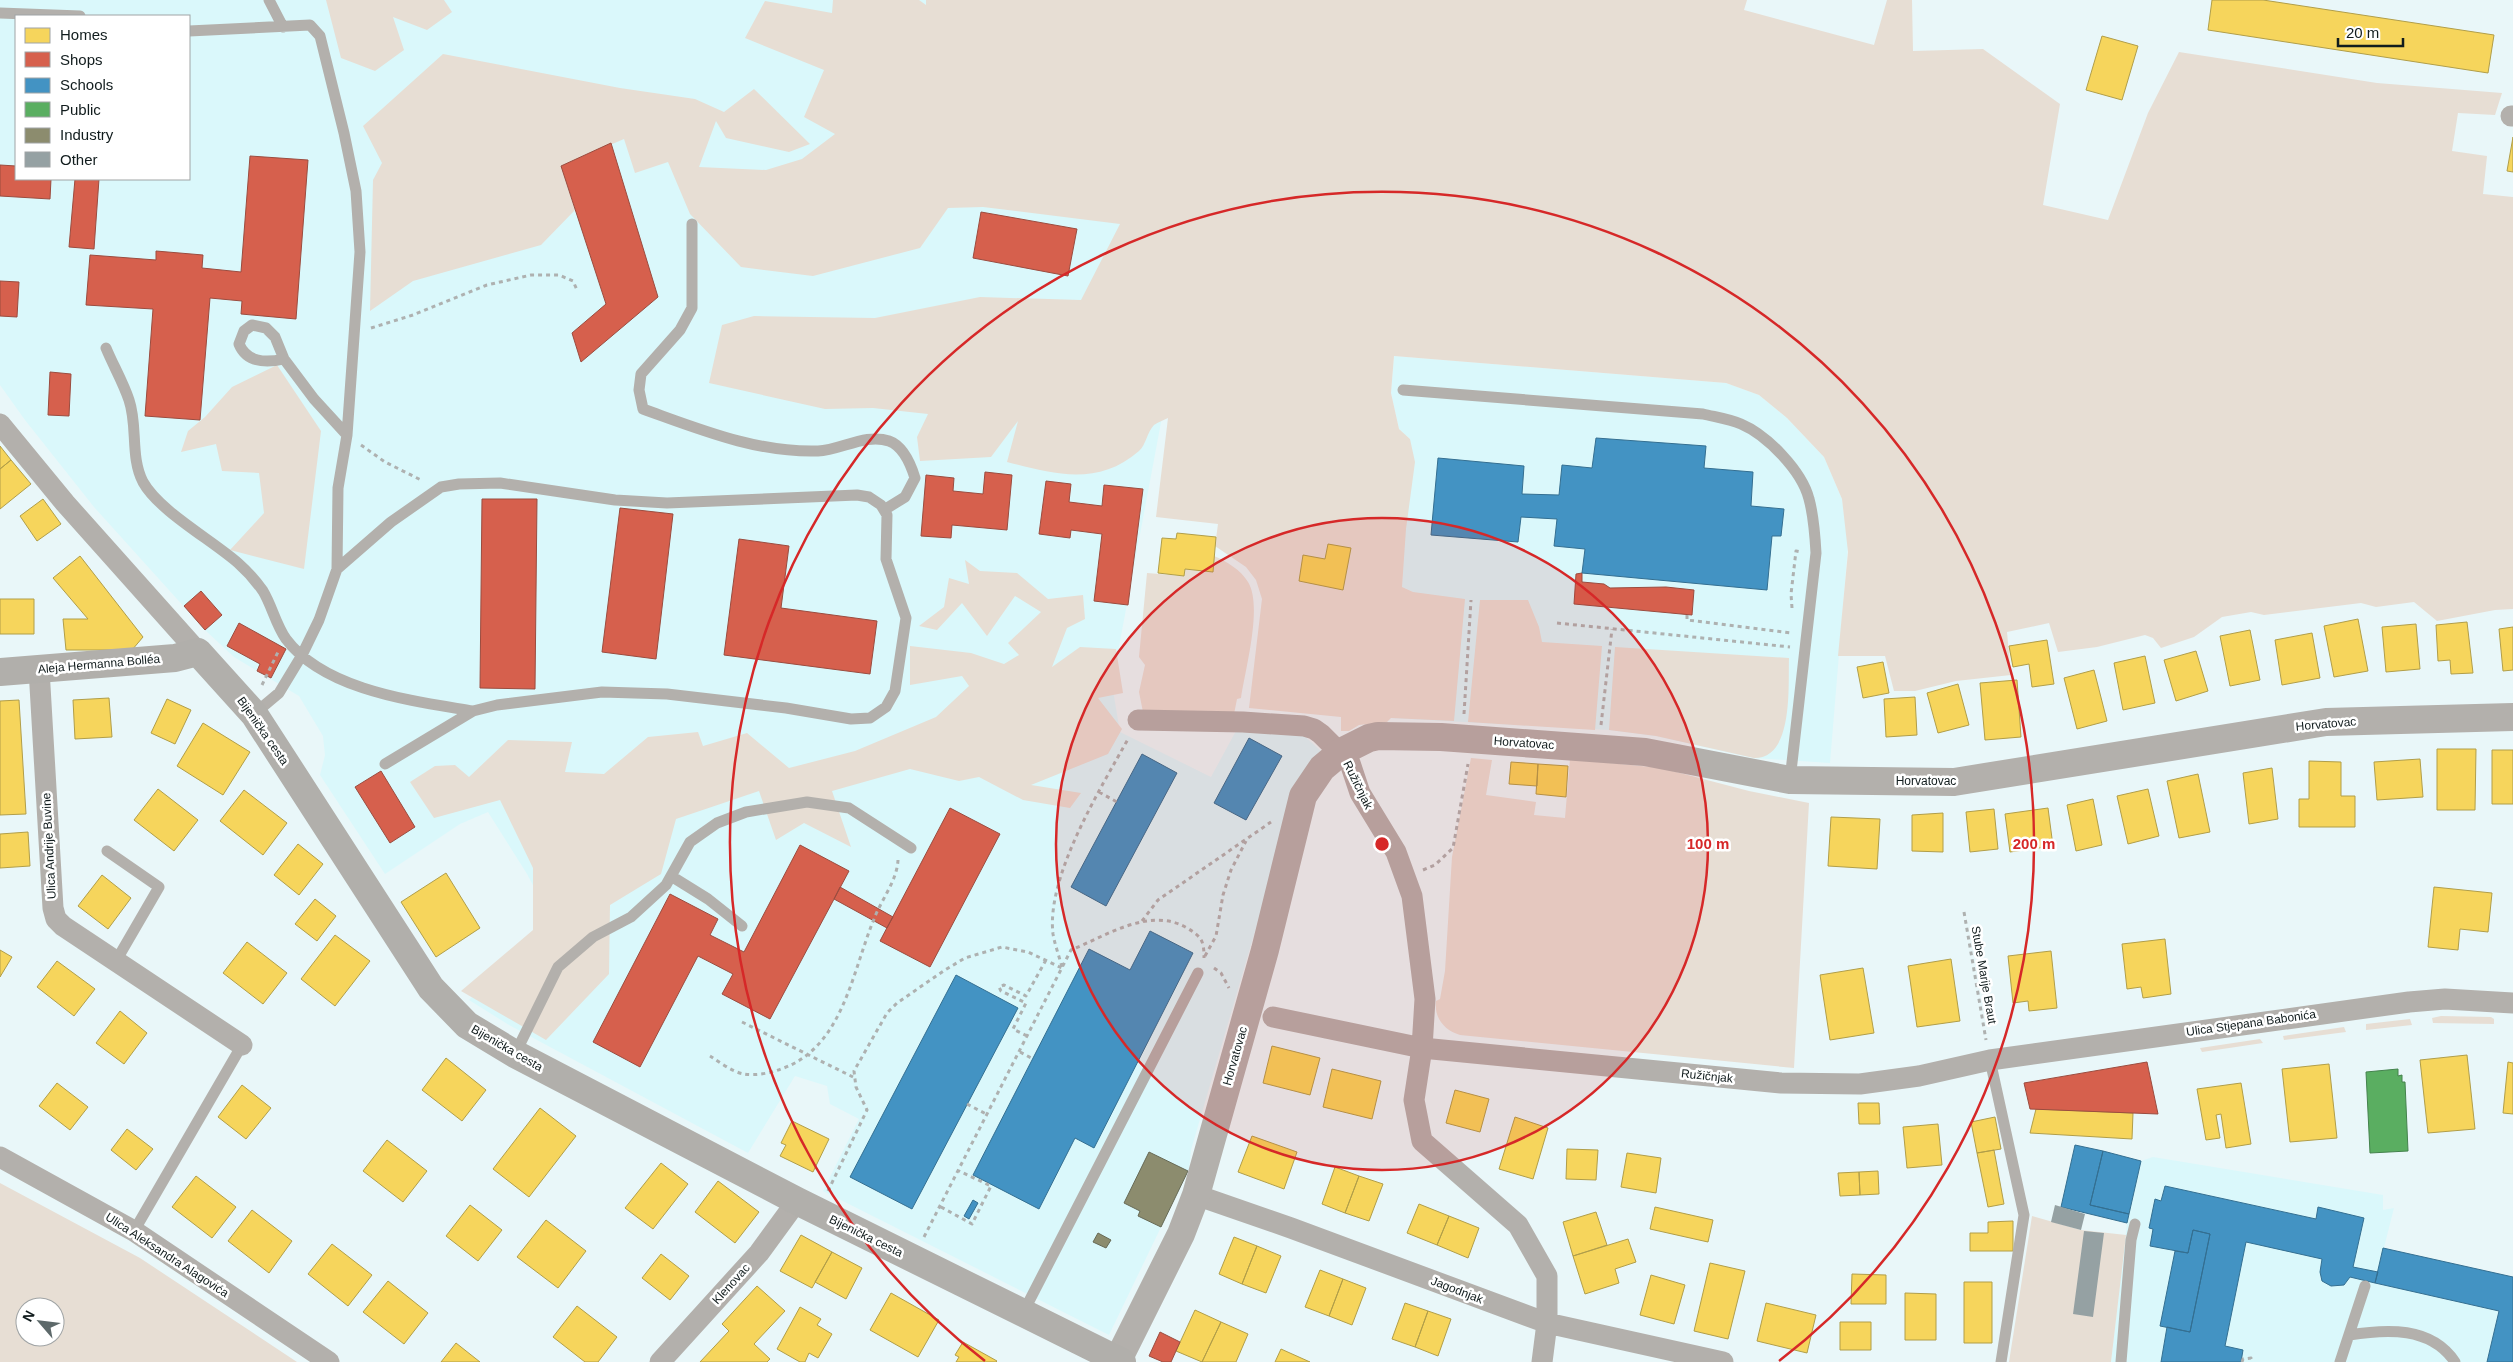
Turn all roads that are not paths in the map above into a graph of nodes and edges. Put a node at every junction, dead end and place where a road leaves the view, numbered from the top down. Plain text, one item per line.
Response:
1 (269, 0) edge
2 (0, 13) edge
3 (53, 15) edge
4 (283, 26) junction
5 (190, 31) edge
6 (692, 224) dead end
7 (106, 348) dead end
8 (284, 359) dead end
9 (1403, 390) dead end
10 (0, 424) edge
11 (346, 435) junction
12 (884, 510) junction
13 (337, 569) junction
14 (198, 652) junction
15 (302, 655) junction
16 (38, 669) junction
17 (0, 672) edge
18 (473, 711) junction
19 (254, 714) junction
20 (2513, 717) edge
21 (1138, 720) road end
22 (1341, 752) junction
23 (385, 764) dead end
24 (1790, 780) junction
25 (911, 848) dead end
26 (107, 851) dead end
27 (671, 876) junction
28 (742, 926) dead end
29 (116, 961) junction
30 (1198, 973) road end
31 (2513, 1003) edge
32 (1273, 1017) dead end
33 (242, 1045) joint
34 (1422, 1048) junction
35 (515, 1054) junction
36 (1990, 1056) junction
37 (0, 1157) edge
38 (1196, 1195) junction
39 (807, 1207) junction
40 (2134, 1224) dead end
41 (134, 1231) junction
42 (2366, 1286) dead end
43 (1023, 1313) junction
44 (1546, 1323) junction
45 (2349, 1335) junction
46 (1120, 1361) edge
47 (329, 1362) edge
48 (660, 1362) edge
49 (1542, 1362) edge
50 (1723, 1362) edge
51 (2001, 1362) edge
52 (2122, 1362) edge
53 (2340, 1362) edge
54 (2455, 1362) edge

1 - 4 lane
2 - 3 lane
4 - 5 lane
4 - 11 lane
6 - 12 lane
7 - 15 lane
8 - 11 lane
9 - 24 lane
10 - 14 street, Bijenička cesta
11 - 13 lane
12 - 13 lane
12 - 18 lane
13 - 15 lane
14 - 16 main road, Aleja Hermanna Bolléa
14 - 19 main road, Bijenička cesta
15 - 18 lane
15 - 19 lane
16 - 17 main road, Aleja Hermanna Bolléa
16 - 29 street, Ulica Andrije Buvine
18 - 23 lane
19 - 35 main road, Bijenička cesta
20 - 24 street, Horvatovac
21 - 22 street
22 - 24 street, Horvatovac
22 - 34 street, Ružičnjak
22 - 38 street, Horvatovac
25 - 27 lane
26 - 29 lane
27 - 28 lane
27 - 35 lane
29 - 33 street, Ulica Andrije Buvine
30 - 43 lane
31 - 36 street, Ulica Stjepana Babonića
32 - 34 street, Ružičnjak
33 - 41 lane
34 - 36 street, Ružičnjak
34 - 44 street, Ružičnjak
35 - 39 main road, Bijenička cesta
36 - 51 lane
37 - 41 street, Ulica Aleksandra Alagovića
38 - 44 street, Jagodnjak
38 - 46 street, Horvatovac
39 - 43 main road, Bijenička cesta
39 - 48 street, Klenovac
40 - 52 lane
41 - 47 street, Ulica Aleksandra Alagovića
42 - 45 lane
43 - 46 main road, Bijenička cesta
44 - 49 street, Ružičnjak
44 - 50 street, Jagodnjak
45 - 53 lane
45 - 54 lane

